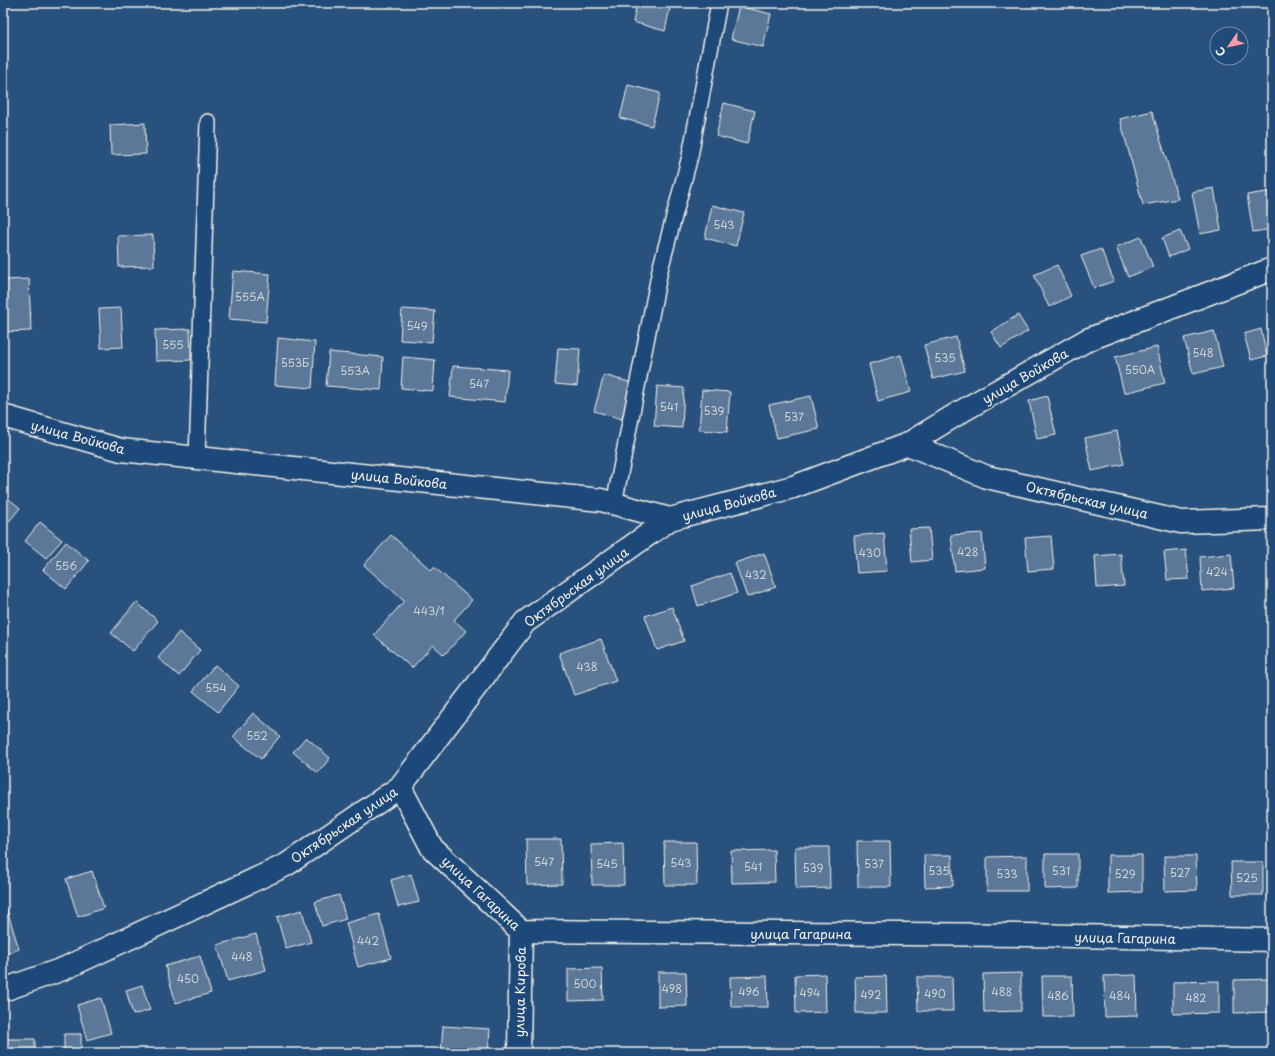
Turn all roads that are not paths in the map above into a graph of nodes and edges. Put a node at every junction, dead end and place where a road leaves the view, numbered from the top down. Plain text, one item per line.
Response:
1 (719, 3) edge
2 (208, 122) dead end
3 (1272, 269) edge
4 (3, 416) edge
5 (908, 444) junction
6 (197, 458) junction
7 (614, 504) junction
8 (670, 519) junction
9 (1272, 519) edge
10 (400, 787) junction
11 (521, 931) junction
12 (1272, 940) edge
13 (3, 990) edge
14 (520, 1053) edge

1 - 7 lane
2 - 6 lane
3 - 5 street, улица Войкова
4 - 6 street, улица Войкова
5 - 8 street, улица Войкова
5 - 9 street, Октябрьская улица
6 - 7 street, улица Войкова
7 - 8 street, улица Войкова
8 - 10 street, Октябрьская улица
10 - 11 street, улица Гагарина
10 - 13 street, Октябрьская улица
11 - 12 street, улица Гагарина
11 - 14 street, улица Кирова

